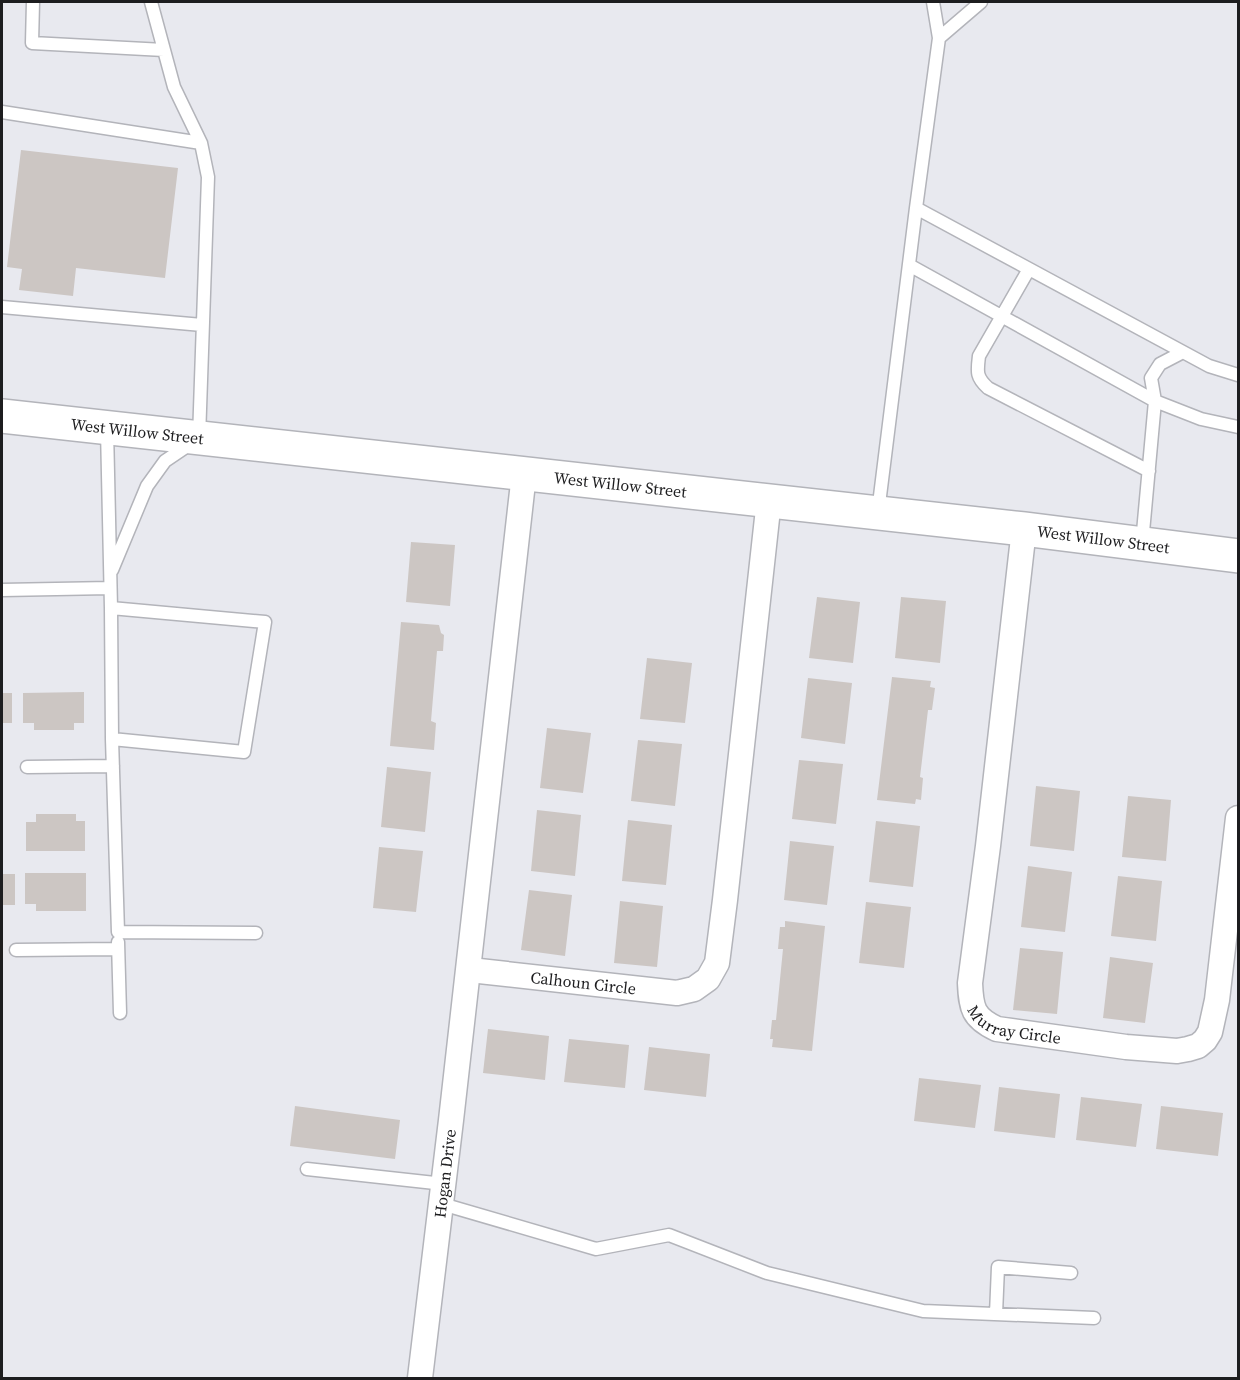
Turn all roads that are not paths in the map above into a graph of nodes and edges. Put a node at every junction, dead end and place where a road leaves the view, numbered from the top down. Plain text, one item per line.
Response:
1 (33, 2) edge
2 (151, 2) edge
3 (933, 2) edge
4 (981, 2) edge
5 (939, 38) junction
6 (164, 50) junction
7 (2, 112) edge
8 (201, 143) junction
9 (916, 208) junction
10 (909, 266) junction
11 (1029, 269) junction
12 (2, 307) edge
13 (1001, 316) junction
14 (202, 325) junction
15 (1184, 352) junction
16 (1239, 375) edge
17 (1155, 401) junction
18 (2, 416) edge
19 (1239, 427) edge
20 (107, 428) junction
21 (199, 438) junction
22 (1149, 471) junction
23 (524, 474) junction
24 (769, 500) junction
25 (878, 512) junction
26 (1023, 529) junction
27 (1142, 544) junction
28 (1239, 556) edge
29 (110, 573) junction
30 (110, 588) junction
31 (2, 590) edge
32 (111, 608) junction
33 (112, 739) junction
34 (113, 766) junction
35 (27, 767) dead end
36 (1239, 818) edge
37 (118, 932) junction
38 (256, 933) dead end
39 (118, 949) junction
40 (16, 950) dead end
41 (470, 970) junction
42 (120, 1012) dead end
43 (307, 1169) dead end
44 (443, 1194) junction
45 (1071, 1273) dead end
46 (996, 1314) junction
47 (1094, 1318) dead end
48 (420, 1378) edge

1 - 6 lane
2 - 6 lane
3 - 5 lane
4 - 5 lane
5 - 9 lane
6 - 8 lane
7 - 8 lane
8 - 14 lane
9 - 10 lane
9 - 11 lane
10 - 13 lane
10 - 25 lane
11 - 13 lane
11 - 15 lane
12 - 14 lane
13 - 17 lane
13 - 22 lane
14 - 21 lane
15 - 16 lane
15 - 17 lane
17 - 19 lane
17 - 22 lane
18 - 20 main road, West Willow Street
20 - 21 main road, West Willow Street
20 - 29 lane
21 - 23 main road, West Willow Street
21 - 29 lane
22 - 27 lane
23 - 24 main road, West Willow Street
23 - 41 street
24 - 25 main road, West Willow Street
24 - 41 street, Calhoun Circle
25 - 26 main road, West Willow Street
26 - 27 main road, West Willow Street
26 - 36 street, Murray Circle
27 - 28 main road, West Willow Street
29 - 30 lane
30 - 31 lane
30 - 32 lane
32 - 33 lane
32 - 33 lane
33 - 34 lane
34 - 35 lane
34 - 37 lane
37 - 38 lane
37 - 39 lane
39 - 40 lane
39 - 42 lane
41 - 44 street, Hogan Drive
43 - 44 lane
44 - 46 lane
44 - 48 street, Hogan Drive
45 - 46 lane
46 - 47 lane

